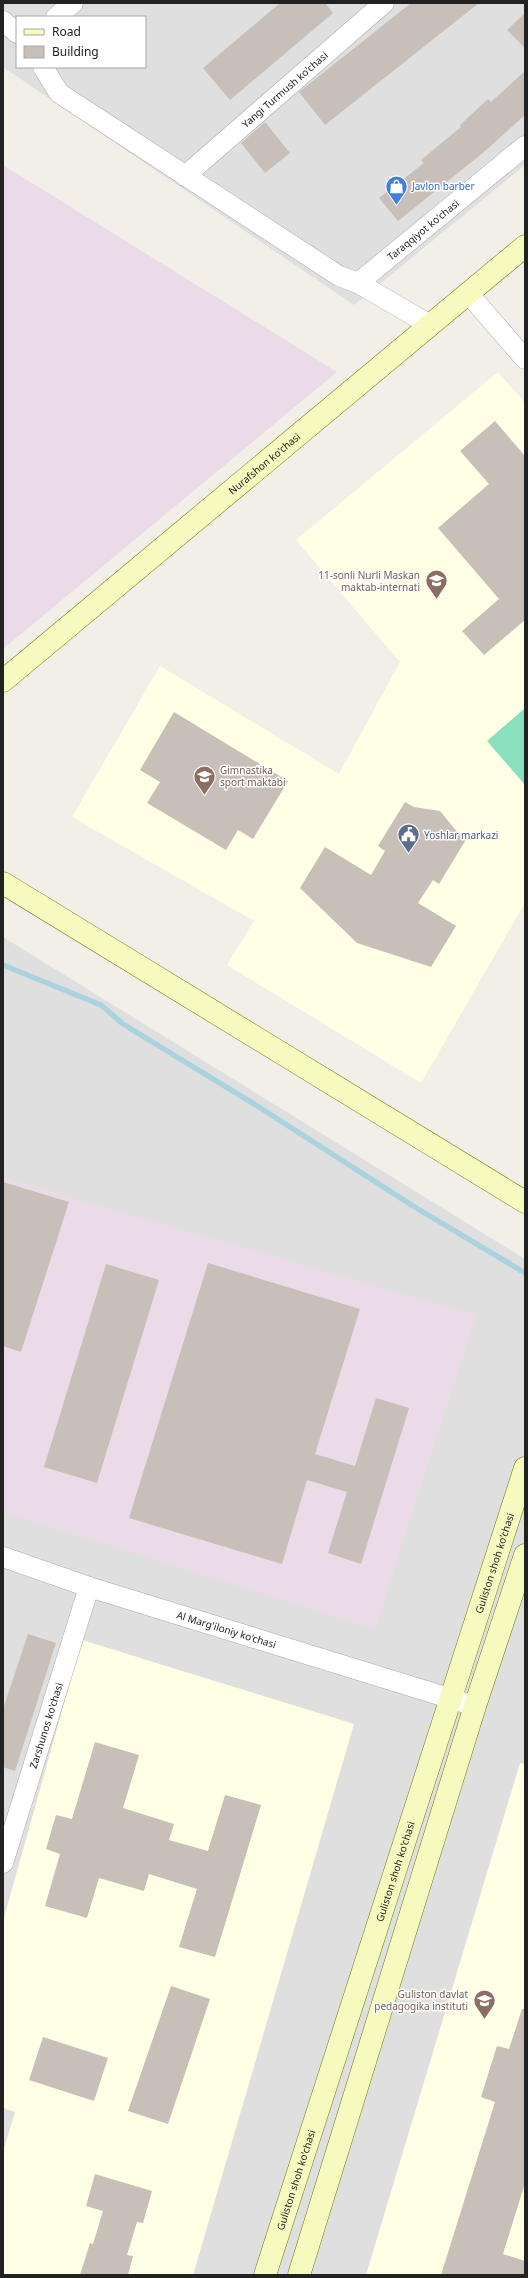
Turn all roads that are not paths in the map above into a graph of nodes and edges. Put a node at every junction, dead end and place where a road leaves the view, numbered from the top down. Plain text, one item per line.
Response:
1 (73, 3) edge
2 (384, 3) edge
3 (57, 16) edge
4 (3, 21) edge
5 (16, 32) edge
6 (44, 68) edge
7 (525, 146) edge
8 (185, 176) junction
9 (525, 246) edge
10 (358, 283) junction
11 (468, 293) junction
12 (430, 325) junction
13 (525, 359) edge
14 (3, 681) edge
15 (3, 882) edge
16 (525, 1202) edge
17 (525, 1468) edge
18 (525, 1555) edge
19 (3, 1557) edge
20 (89, 1587) junction
21 (450, 1700) junction
22 (475, 1706) junction
23 (3, 1863) edge
24 (265, 2275) edge
25 (299, 2275) edge

1 - 3 street
2 - 8 street, Yangi Turmush ko'chasi
4 - 5 street
6 - 8 street
7 - 10 street, Taraqqiyot ko'chasi
8 - 10 street
9 - 11 main road, Nurafshon ko'chasi
10 - 12 street
11 - 12 main road, Nurafshon ko'chasi
11 - 13 street
12 - 14 main road, Nurafshon ko'chasi
15 - 16 main road
17 - 21 main road, Guliston shoh ko'chasi
18 - 22 main road
19 - 20 street, Al Marg'iloniy ko'chasi
20 - 21 street, Al Marg'iloniy ko'chasi
20 - 23 street, Zarshunos ko'chasi
21 - 22 street, Al Marg'iloniy ko'chasi
21 - 24 main road, Guliston shoh ko'chasi
22 - 25 main road

